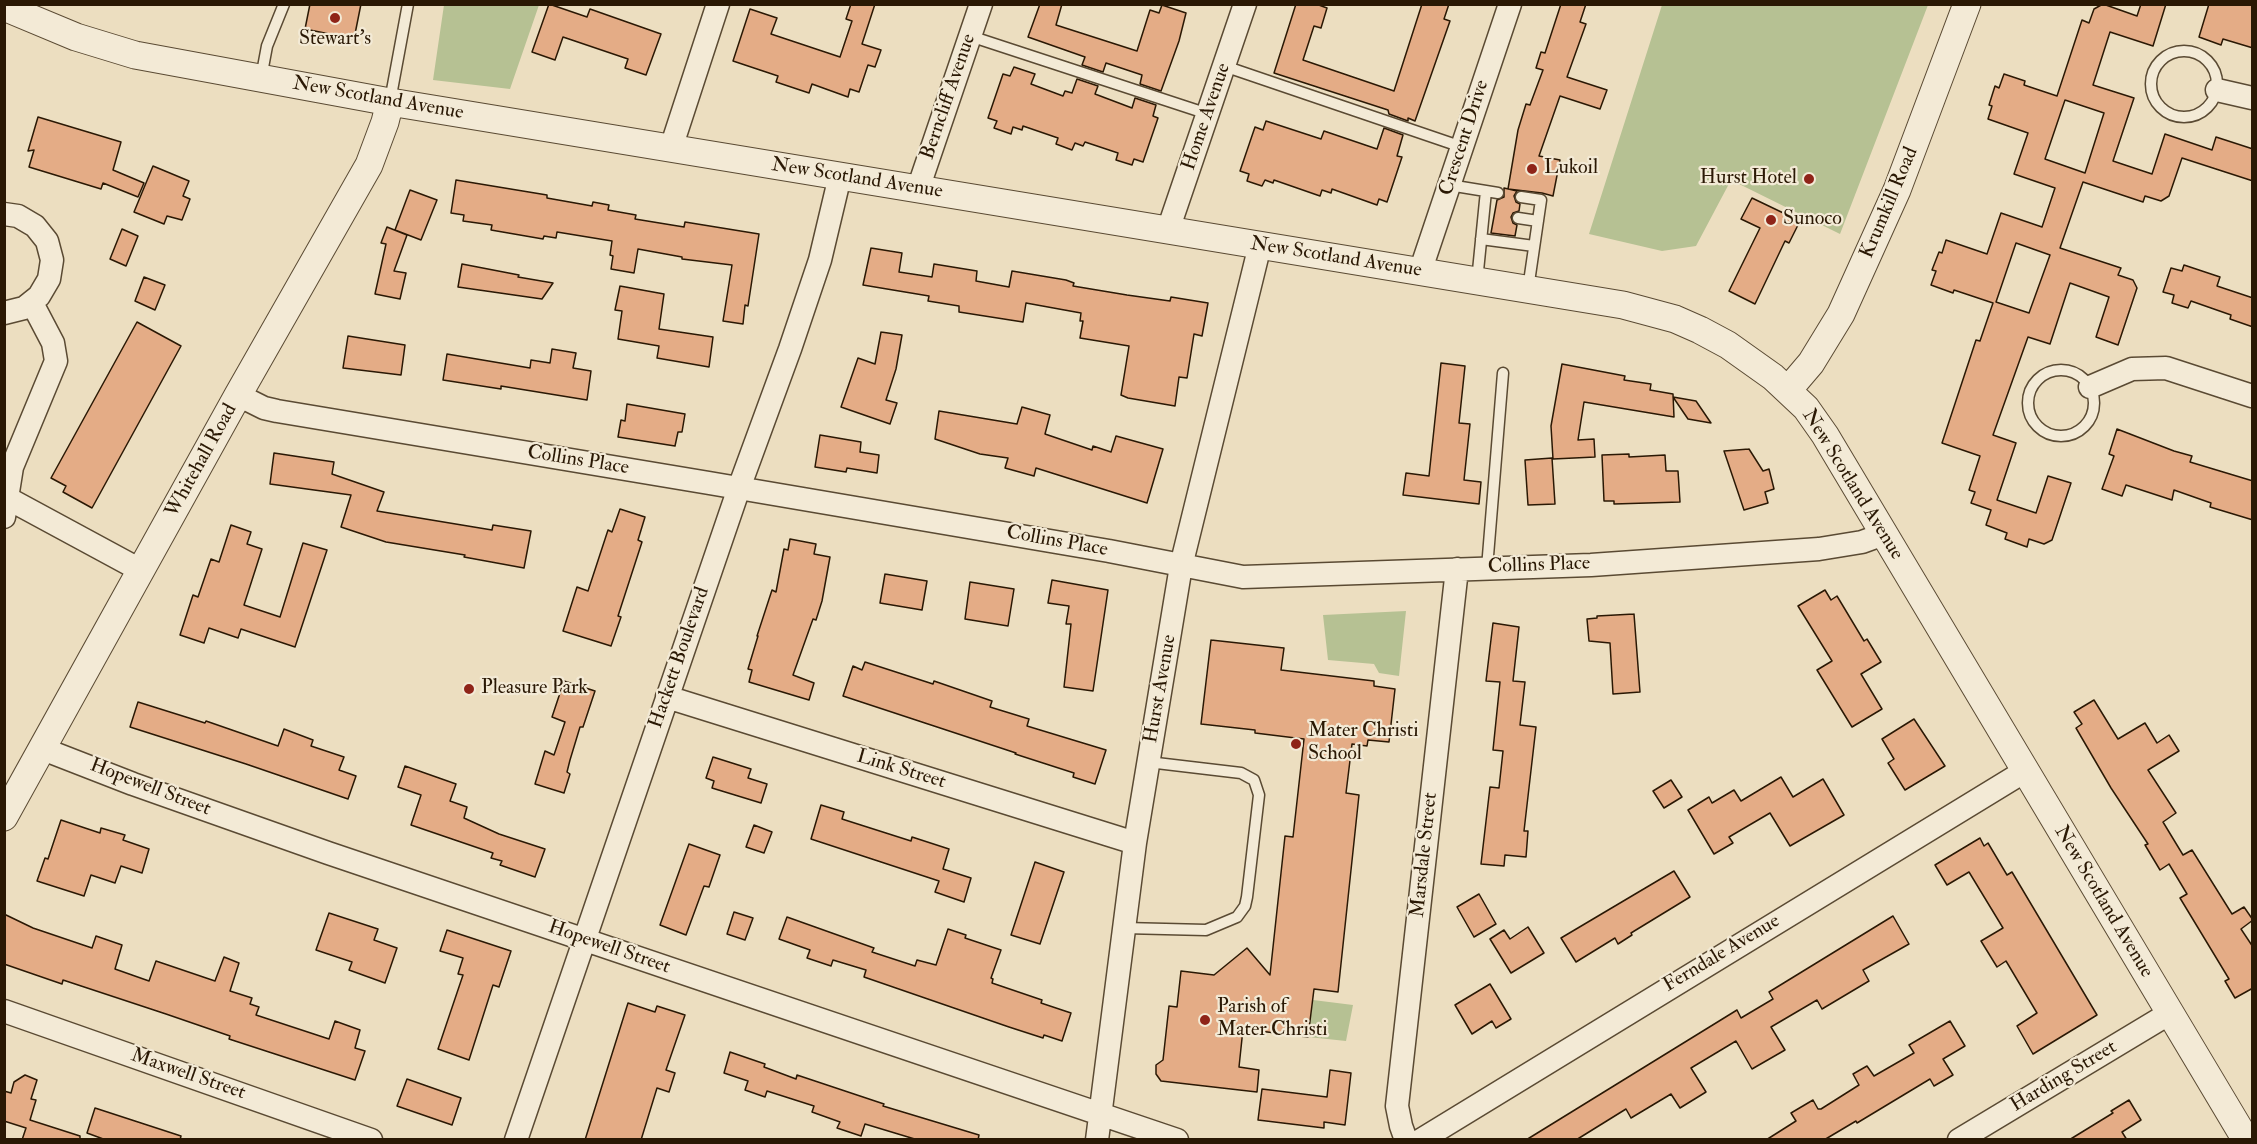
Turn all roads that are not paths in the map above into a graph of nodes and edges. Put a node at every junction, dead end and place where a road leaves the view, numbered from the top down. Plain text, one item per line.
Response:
1 (284, 4) edge
2 (408, 4) edge
3 (718, 4) edge
4 (981, 4) edge
5 (1245, 4) edge
6 (1510, 4) edge
7 (1967, 4) edge
8 (18, 9) edge
9 (970, 36) junction
10 (1224, 66) junction
11 (261, 78) junction
12 (2217, 90) junction
13 (2253, 98) edge
14 (390, 102) junction
15 (1208, 114) junction
16 (1462, 147) junction
17 (671, 148) junction
18 (840, 176) junction
19 (1449, 185) junction
20 (918, 189) junction
21 (1486, 191) junction
22 (1498, 193) dead end
23 (1521, 197) dead end
24 (4, 214) edge
25 (1518, 218) dead end
26 (1538, 221) junction
27 (1168, 230) junction
28 (1481, 239) junction
29 (1260, 245) junction
30 (1534, 246) junction
31 (1420, 272) junction
32 (1476, 281) junction
33 (1528, 290) junction
34 (32, 303) junction
35 (4, 313) edge
36 (1503, 373) dead end
37 (2090, 387) junction
38 (1788, 390) junction
39 (238, 395) junction
40 (2253, 396) edge
41 (739, 488) junction
42 (6, 508) edge
43 (1884, 534) junction
44 (1181, 566) junction
45 (1487, 568) junction
46 (1457, 569) junction
47 (142, 571) junction
48 (667, 696) junction
49 (44, 749) junction
50 (1148, 762) junction
51 (2025, 771) junction
52 (4, 817) edge
53 (1135, 843) junction
54 (1124, 928) junction
55 (584, 940) junction
56 (4, 1011) edge
57 (2170, 1013) junction
58 (1100, 1115) junction
59 (371, 1140) edge
60 (516, 1140) edge
61 (1097, 1140) edge
62 (1177, 1140) edge
63 (1406, 1140) edge
64 (1421, 1140) edge
65 (1959, 1140) edge
66 (2247, 1140) edge

1 - 11 lane
2 - 14 lane
3 - 17 street
4 - 9 street, Berncliff Avenue
5 - 10 street, Home Avenue
6 - 16 street, Crescent Drive
7 - 38 street, Krumkill Road
8 - 11 street, New Scotland Avenue
9 - 15 lane
9 - 20 street, Berncliff Avenue
10 - 15 street, Home Avenue
10 - 16 lane
11 - 14 street, New Scotland Avenue
12 - 12 lane
12 - 13 street
14 - 17 street, New Scotland Avenue
14 - 39 street, Whitehall Road
15 - 27 street, Home Avenue
16 - 19 street, Crescent Drive
17 - 18 street, New Scotland Avenue
18 - 20 street, New Scotland Avenue
18 - 41 street, Hackett Boulevard
19 - 21 lane
19 - 31 street, Crescent Drive
20 - 27 street, New Scotland Avenue
21 - 22 lane
21 - 28 lane
23 - 26 lane
24 - 34 street
25 - 26 lane
26 - 30 lane
27 - 29 street, New Scotland Avenue
28 - 30 lane
28 - 32 lane
29 - 31 street, New Scotland Avenue
29 - 44 street, Hurst Avenue
30 - 33 lane
31 - 32 street, New Scotland Avenue
32 - 33 street, New Scotland Avenue
33 - 38 street, New Scotland Avenue
34 - 35 street
34 - 42 street
36 - 45 lane
37 - 37 lane
37 - 40 street
38 - 43 street, New Scotland Avenue
39 - 41 street, Collins Place
39 - 47 street, Whitehall Road
41 - 44 street, Collins Place
41 - 48 street, Hackett Boulevard
42 - 47 street
43 - 45 street, Collins Place
43 - 51 street, New Scotland Avenue
44 - 46 street, Collins Place
44 - 50 street, Hurst Avenue
45 - 46 street, Collins Place
46 - 63 street, Marsdale Street
47 - 49 street, Whitehall Road
48 - 53 street, Link Street
48 - 55 street, Hackett Boulevard
49 - 52 street, Whitehall Road
49 - 55 street, Hopewell Street
50 - 53 street, Hurst Avenue
50 - 54 lane
51 - 57 street, New Scotland Avenue
51 - 64 street, Ferndale Avenue
53 - 54 street, Hurst Avenue
54 - 58 street, Hurst Avenue
55 - 58 street, Hopewell Street
55 - 60 street, Hackett Boulevard
56 - 59 street, Maxwell Street
57 - 65 street, Harding Street
57 - 66 street, New Scotland Avenue
58 - 61 street, Hurst Avenue
58 - 62 street, Hopewell Street

